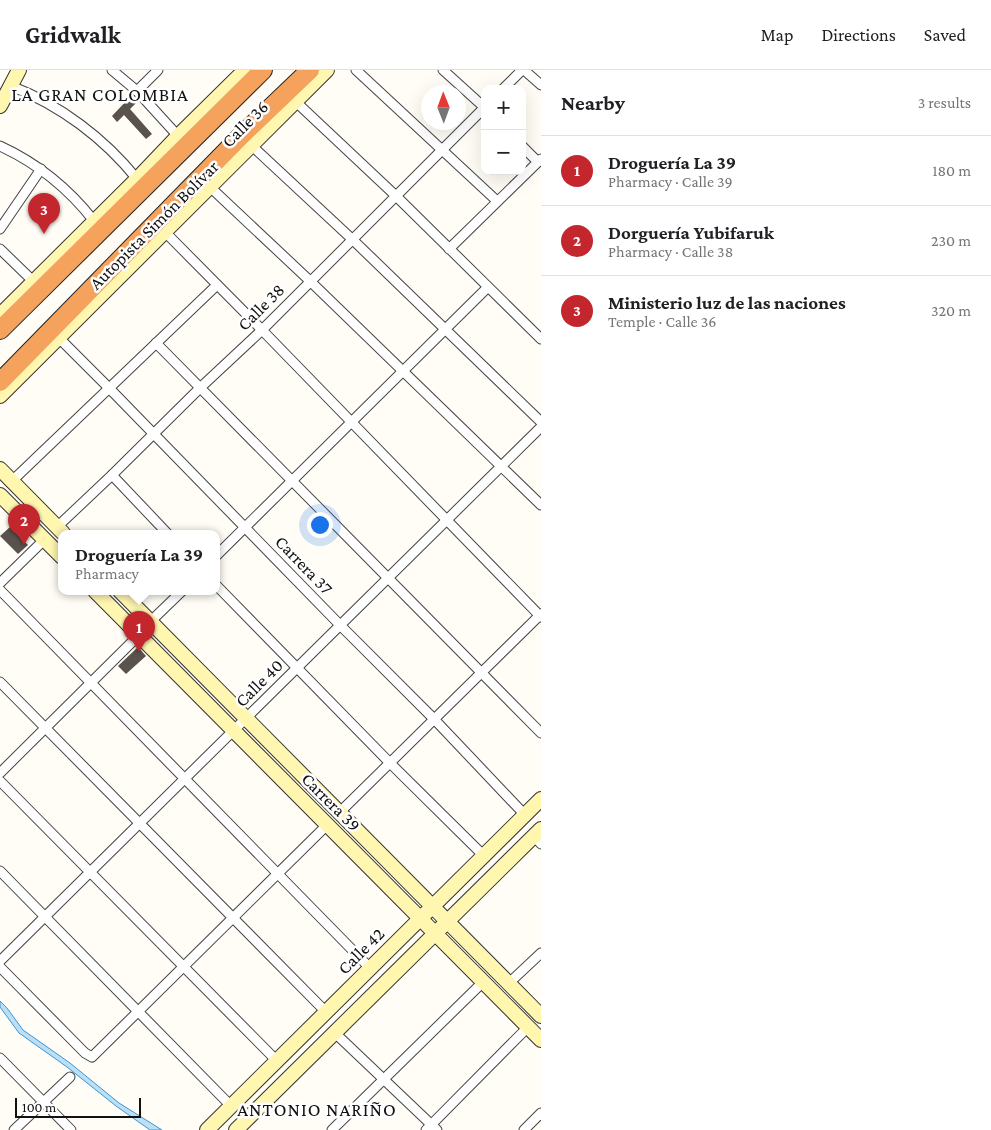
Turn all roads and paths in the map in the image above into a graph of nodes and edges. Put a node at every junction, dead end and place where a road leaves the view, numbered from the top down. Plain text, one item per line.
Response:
1 (19, 70) edge
2 (112, 70) edge
3 (158, 70) edge
4 (245, 70) edge
5 (263, 70) edge
6 (310, 70) edge
7 (326, 70) edge
8 (356, 70) edge
9 (443, 70) edge
10 (523, 70) edge
11 (507, 85) edge
12 (541, 85) edge
13 (10, 86) junction
14 (137, 91) junction
15 (295, 101) junction
16 (481, 105) edge
17 (0, 106) edge
18 (481, 111) edge
19 (178, 136) junction
20 (251, 145) junction
21 (0, 146) edge
22 (443, 150) junction
23 (526, 150) edge
24 (539, 161) edge
25 (41, 170) junction
26 (138, 179) junction
27 (209, 186) junction
28 (396, 196) junction
29 (497, 201) junction
30 (94, 221) junction
31 (0, 229) edge
32 (165, 232) junction
33 (353, 240) junction
34 (0, 249) edge
35 (449, 249) junction
36 (310, 281) junction
37 (34, 282) junction
38 (217, 284) junction
39 (488, 287) junction
40 (0, 315) edge
41 (446, 329) junction
42 (0, 330) edge
43 (262, 330) junction
44 (59, 338) junction
45 (541, 339) edge
46 (156, 343) junction
47 (403, 372) junction
48 (10, 377) edge
49 (200, 387) junction
50 (109, 388) junction
51 (0, 396) edge
52 (541, 422) edge
53 (351, 423) junction
54 (541, 427) edge
55 (153, 434) junction
56 (501, 467) junction
57 (0, 469) edge
58 (112, 475) junction
59 (12, 481) junction
60 (292, 481) junction
61 (0, 496) edge
62 (541, 505) edge
63 (446, 520) junction
64 (245, 528) junction
65 (60, 530) edge
66 (164, 530) edge
67 (44, 540) junction
68 (220, 552) edge
69 (58, 553) edge
70 (388, 578) junction
71 (0, 584) edge
72 (220, 589) edge
73 (0, 590) edge
74 (99, 595) edge
75 (124, 595) edge
76 (178, 595) edge
77 (541, 616) edge
78 (150, 622) junction
79 (340, 625) junction
80 (139, 635) junction
81 (297, 668) junction
82 (482, 673) junction
83 (0, 682) edge
84 (91, 683) junction
85 (246, 718) junction
86 (434, 719) junction
87 (45, 728) junction
88 (233, 731) junction
89 (541, 734) edge
90 (390, 763) junction
91 (0, 772) edge
92 (185, 779) junction
93 (0, 781) edge
94 (541, 799) edge
95 (340, 812) junction
96 (525, 815) junction
97 (140, 823) junction
98 (327, 825) junction
99 (539, 836) edge
100 (483, 855) junction
101 (0, 871) edge
102 (90, 872) junction
103 (278, 873) junction
104 (432, 906) junction
105 (45, 917) junction
106 (234, 917) junction
107 (420, 918) junction
108 (448, 922) junction
109 (435, 934) junction
110 (541, 953) edge
111 (0, 961) edge
112 (184, 966) junction
113 (0, 967) edge
114 (370, 968) junction
115 (483, 982) junction
116 (509, 983) junction
117 (138, 1011) junction
118 (326, 1012) junction
119 (541, 1016) edge
120 (528, 1027) junction
121 (334, 1032) junction
122 (541, 1040) edge
123 (0, 1058) edge
124 (277, 1061) junction
125 (70, 1077) dead end
126 (383, 1079) junction
127 (43, 1102) junction
128 (231, 1106) junction
129 (541, 1113) edge
130 (431, 1128) edge
131 (14, 1130) edge
132 (71, 1130) edge
133 (207, 1130) edge
134 (236, 1130) edge
135 (332, 1130) edge
136 (524, 1130) edge

1 - 13 street
2 - 14 street
3 - 14 street
4 - 19 street
5 - 42 highway, Autopista Simón Bolívar
6 - 48 highway, Autopista Simón Bolívar
7 - 15 street, Calle 36
8 - 22 street
9 - 16 street
10 - 11 street
10 - 12 street
13 - 17 street
13 - 26 street
14 - 19 street
15 - 20 street, Calle 36
15 - 28 street
18 - 22 street, Calle 38
19 - 26 street
20 - 27 street, Calle 36
20 - 33 street
21 - 25 street
22 - 28 street, Calle 38
22 - 29 street
23 - 24 street
24 - 29 street
25 - 30 street
25 - 31 street
26 - 30 street
27 - 32 street, Calle 36
27 - 36 street
28 - 33 street, Calle 38
28 - 35 street
29 - 35 street
30 - 37 street
32 - 38 street
32 - 44 street, Calle 36
33 - 36 street, Calle 38
33 - 41 street
34 - 37 street
35 - 39 street
36 - 43 street, Calle 38
36 - 47 street
37 - 40 street
38 - 43 street
38 - 46 street
39 - 41 street
39 - 45 street
41 - 47 street
41 - 52 street
43 - 49 street, Calle 38
43 - 53 street
44 - 48 street, Calle 36
44 - 50 street, Carrera 37
46 - 49 street
46 - 50 street
47 - 53 street
47 - 56 street
48 - 51 street, Calle 36
49 - 55 street, Calle 38
49 - 60 street
50 - 55 street, Carrera 37
50 - 59 street
53 - 60 street
53 - 63 street
54 - 56 street, Calle 40
55 - 58 street, Calle 38
55 - 64 street, Carrera 37
56 - 62 street
56 - 63 street, Calle 40
57 - 59 street
58 - 65 street, Calle 38
58 - 66 street
59 - 65 street
60 - 64 street
60 - 70 street
61 - 67 street
63 - 70 street, Calle 40
63 - 77 street
64 - 68 street
64 - 79 street, Carrera 37
67 - 69 street
67 - 71 street
70 - 79 street, Calle 40
70 - 82 street
72 - 81 street
73 - 84 street
74 - 80 street, Carrera 39
75 - 78 street, Carrera 39
76 - 78 street
77 - 82 street
78 - 85 street, Carrera 39
79 - 81 street, Calle 40
79 - 86 street, Carrera 37
80 - 84 street
80 - 88 street, Carrera 39
81 - 85 street, Calle 40
81 - 90 street
82 - 86 street
82 - 89 street
83 - 87 street
84 - 87 street
84 - 92 street
85 - 88 street, Calle 40
85 - 95 street, Carrera 39
86 - 90 street
86 - 96 street, Carrera 37
87 - 91 street
87 - 97 street
88 - 92 street, Calle 40
88 - 98 street, Carrera 39
90 - 95 street
90 - 100 street
92 - 97 street, Calle 40
92 - 103 street
93 - 102 street
94 - 96 street, Calle 42
95 - 104 street, Carrera 39
96 - 100 street, Calle 42
97 - 102 street, Calle 40
97 - 106 street
98 - 103 street
98 - 107 street, Carrera 39
99 - 108 street
100 - 104 street, Calle 42
101 - 105 street
102 - 105 street, Calle 40
102 - 112 street
103 - 106 street
103 - 114 street
104 - 107 street, Calle 42
104 - 108 street, Carrera 39
105 - 111 street, Calle 40
105 - 117 street
106 - 112 street
106 - 118 street
107 - 109 street, Carrera 39
107 - 114 street, Calle 42
108 - 109 street
108 - 116 street, Carrera 39
109 - 115 street, Carrera 39
109 - 121 street
110 - 116 street
112 - 117 street
112 - 124 street
113 - 117 street
114 - 118 street, Calle 42
115 - 120 street, Carrera 39
115 - 126 street
116 - 119 street, Carrera 39
117 - 128 street
118 - 124 street, Calle 42
120 - 122 street, Carrera 39
120 - 130 street
121 - 126 street
121 - 134 street
123 - 127 street
124 - 128 street, Calle 42
125 - 127 street
126 - 130 street
126 - 135 street
127 - 131 street
127 - 132 street
128 - 133 street, Calle 42
129 - 136 street

